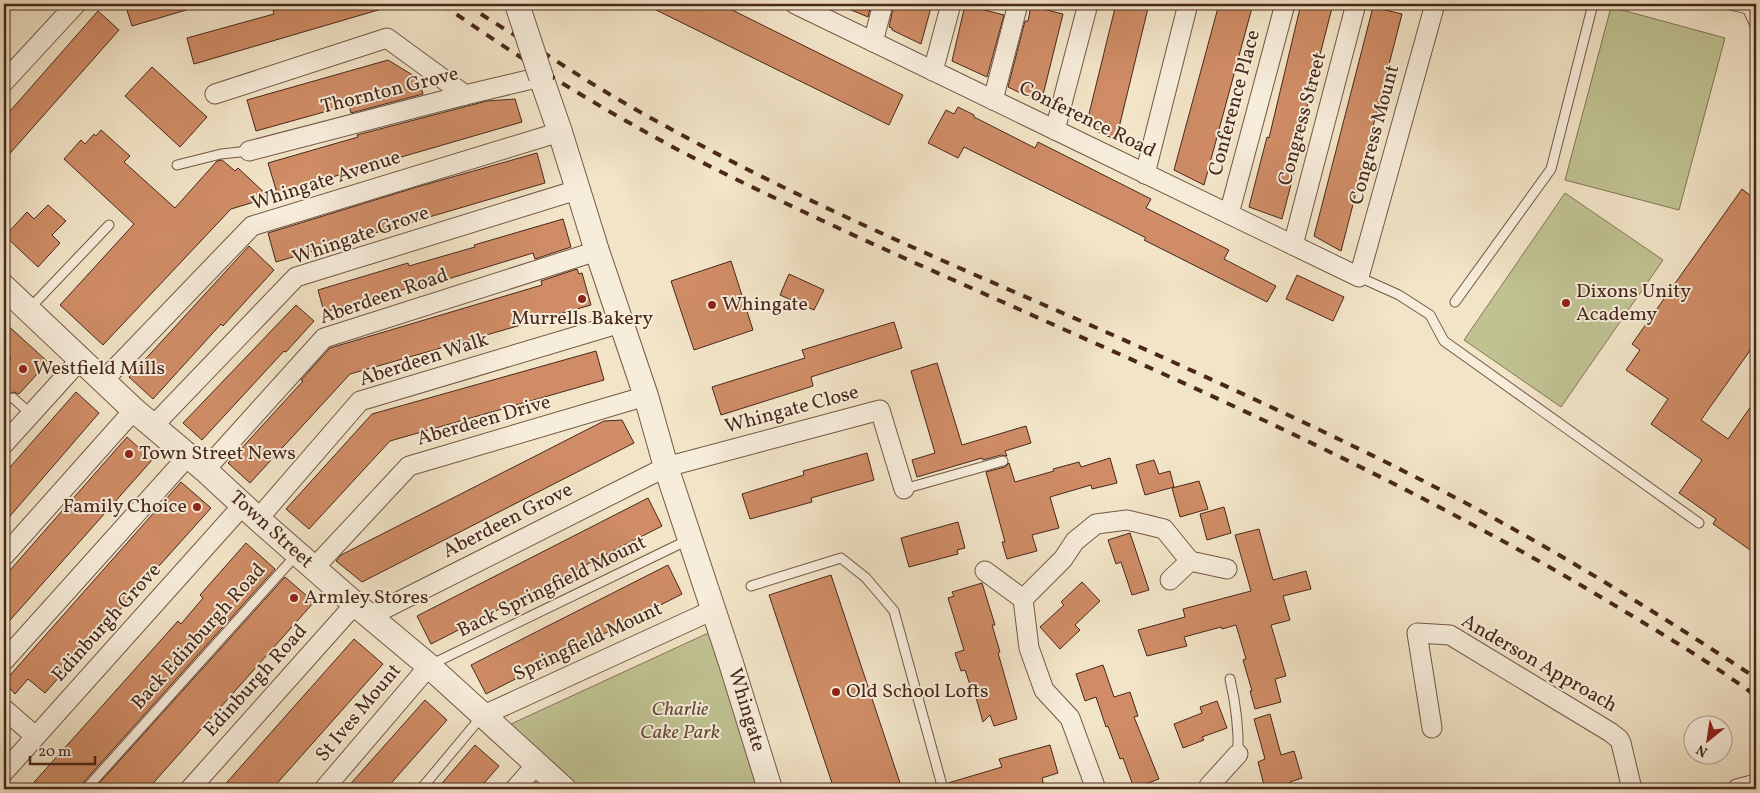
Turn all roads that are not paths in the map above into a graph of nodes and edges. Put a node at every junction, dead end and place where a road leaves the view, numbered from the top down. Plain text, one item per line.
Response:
1 (76, 4) edge
2 (517, 4) edge
3 (795, 4) edge
4 (883, 4) edge
5 (951, 4) edge
6 (1018, 4) edge
7 (1088, 4) edge
8 (1188, 4) edge
9 (1284, 4) edge
10 (1356, 4) edge
11 (1435, 4) edge
12 (1593, 4) edge
13 (1726, 4) edge
14 (1747, 6) edge
15 (815, 8) edge
16 (1756, 27) edge
17 (873, 42) junction
18 (934, 71) junction
19 (541, 77) junction
20 (4, 82) edge
21 (215, 94) dead end
22 (465, 95) junction
23 (993, 100) junction
24 (1055, 130) junction
25 (560, 132) junction
26 (250, 151) joint
27 (177, 166) dead end
28 (1145, 174) junction
29 (577, 190) junction
30 (1229, 214) junction
31 (109, 225) dead end
32 (1293, 245) junction
33 (597, 251) junction
34 (1359, 277) junction
35 (4, 287) edge
36 (1454, 302) dead end
37 (28, 309) junction
38 (621, 323) junction
39 (80, 360) junction
40 (103, 381) junction
41 (646, 396) junction
42 (13, 398) dead end
43 (134, 410) junction
44 (31, 414) junction
45 (153, 426) junction
46 (4, 444) edge
47 (1003, 461) dead end
48 (196, 463) junction
49 (666, 467) junction
50 (904, 489) joint
51 (250, 512) junction
52 (1699, 522) dead end
53 (691, 539) junction
54 (4, 556) edge
55 (306, 560) junction
56 (1190, 561) junction
57 (1227, 569) dead end
58 (985, 571) dead end
59 (1170, 580) dead end
60 (751, 586) dead end
61 (1023, 599) junction
62 (362, 610) junction
63 (713, 610) junction
64 (4, 660) edge
65 (429, 666) junction
66 (1230, 679) dead end
67 (4, 709) edge
68 (482, 716) junction
69 (1432, 728) dead end
70 (35, 736) junction
71 (1238, 754) joint
72 (536, 764) junction
73 (4, 772) edge
74 (1756, 784) edge
75 (1207, 788) edge
76 (86, 789) edge
77 (190, 789) edge
78 (324, 789) edge
79 (421, 789) edge
80 (515, 789) edge
81 (564, 789) edge
82 (770, 789) edge
83 (943, 789) edge
84 (1096, 789) edge
85 (1632, 789) edge
86 (1737, 789) edge

1 - 20 street
2 - 19 street, Whingate, bridge
3 - 15 street, Conference Road
4 - 17 street
5 - 18 street
6 - 23 street
7 - 24 street
8 - 28 street
9 - 30 street, Conference Place
10 - 32 street, Congress Street
11 - 34 street, Congress Mount
12 - 36 lane
13 - 14 lane
14 - 16 lane
15 - 17 street, Conference Road
17 - 18 street, Conference Road
18 - 23 street, Conference Road
19 - 22 street, Thornton Grove
19 - 25 street, Whingate
21 - 22 street
22 - 26 street, Thornton Grove
23 - 24 street, Conference Road
24 - 28 street, Conference Road
25 - 29 street, Whingate
25 - 40 street, Whingate Avenue
26 - 27 lane
28 - 30 street, Conference Road
29 - 33 street, Whingate
29 - 45 street, Whingate Grove
30 - 32 street, Conference Road
31 - 37 lane
32 - 34 street, Conference Road
33 - 38 street, Whingate
33 - 48 street, Aberdeen Road
34 - 52 lane
35 - 37 street, Town Street
37 - 39 street, Town Street
38 - 41 street, Whingate
38 - 51 street, Aberdeen Walk
39 - 40 street, Town Street
39 - 44 street
40 - 43 street, Town Street
41 - 49 street, Whingate
41 - 55 street, Aberdeen Drive
42 - 44 lane
43 - 45 street, Town Street
43 - 54 street
44 - 46 street
45 - 48 street, Town Street
47 - 50 lane
48 - 51 street, Town Street
48 - 64 street, Aberdeen Road
49 - 50 street, Whingate Close
49 - 53 street, Whingate
49 - 62 street, Aberdeen Grove
51 - 55 street, Town Street
51 - 70 street, Edinburgh Grove
53 - 63 street, Whingate
53 - 65 lane, Back Springfield Mount
55 - 62 street, Town Street
55 - 76 lane, Back Edinburgh Road
56 - 57 street
56 - 59 street
56 - 61 street
58 - 61 street
60 - 83 lane
61 - 84 street
62 - 65 street, Town Street
62 - 77 street, Edinburgh Road
63 - 68 street, Springfield Mount
63 - 82 street, Whingate
65 - 68 street, Town Street
65 - 78 street, St Ives Mount
66 - 71 lane
67 - 70 street
68 - 72 street, Town Street
68 - 79 lane
69 - 85 street, Anderson Approach
70 - 73 street, Edinburgh Grove
71 - 75 street
72 - 80 street
72 - 81 street, Town Street
74 - 86 street

